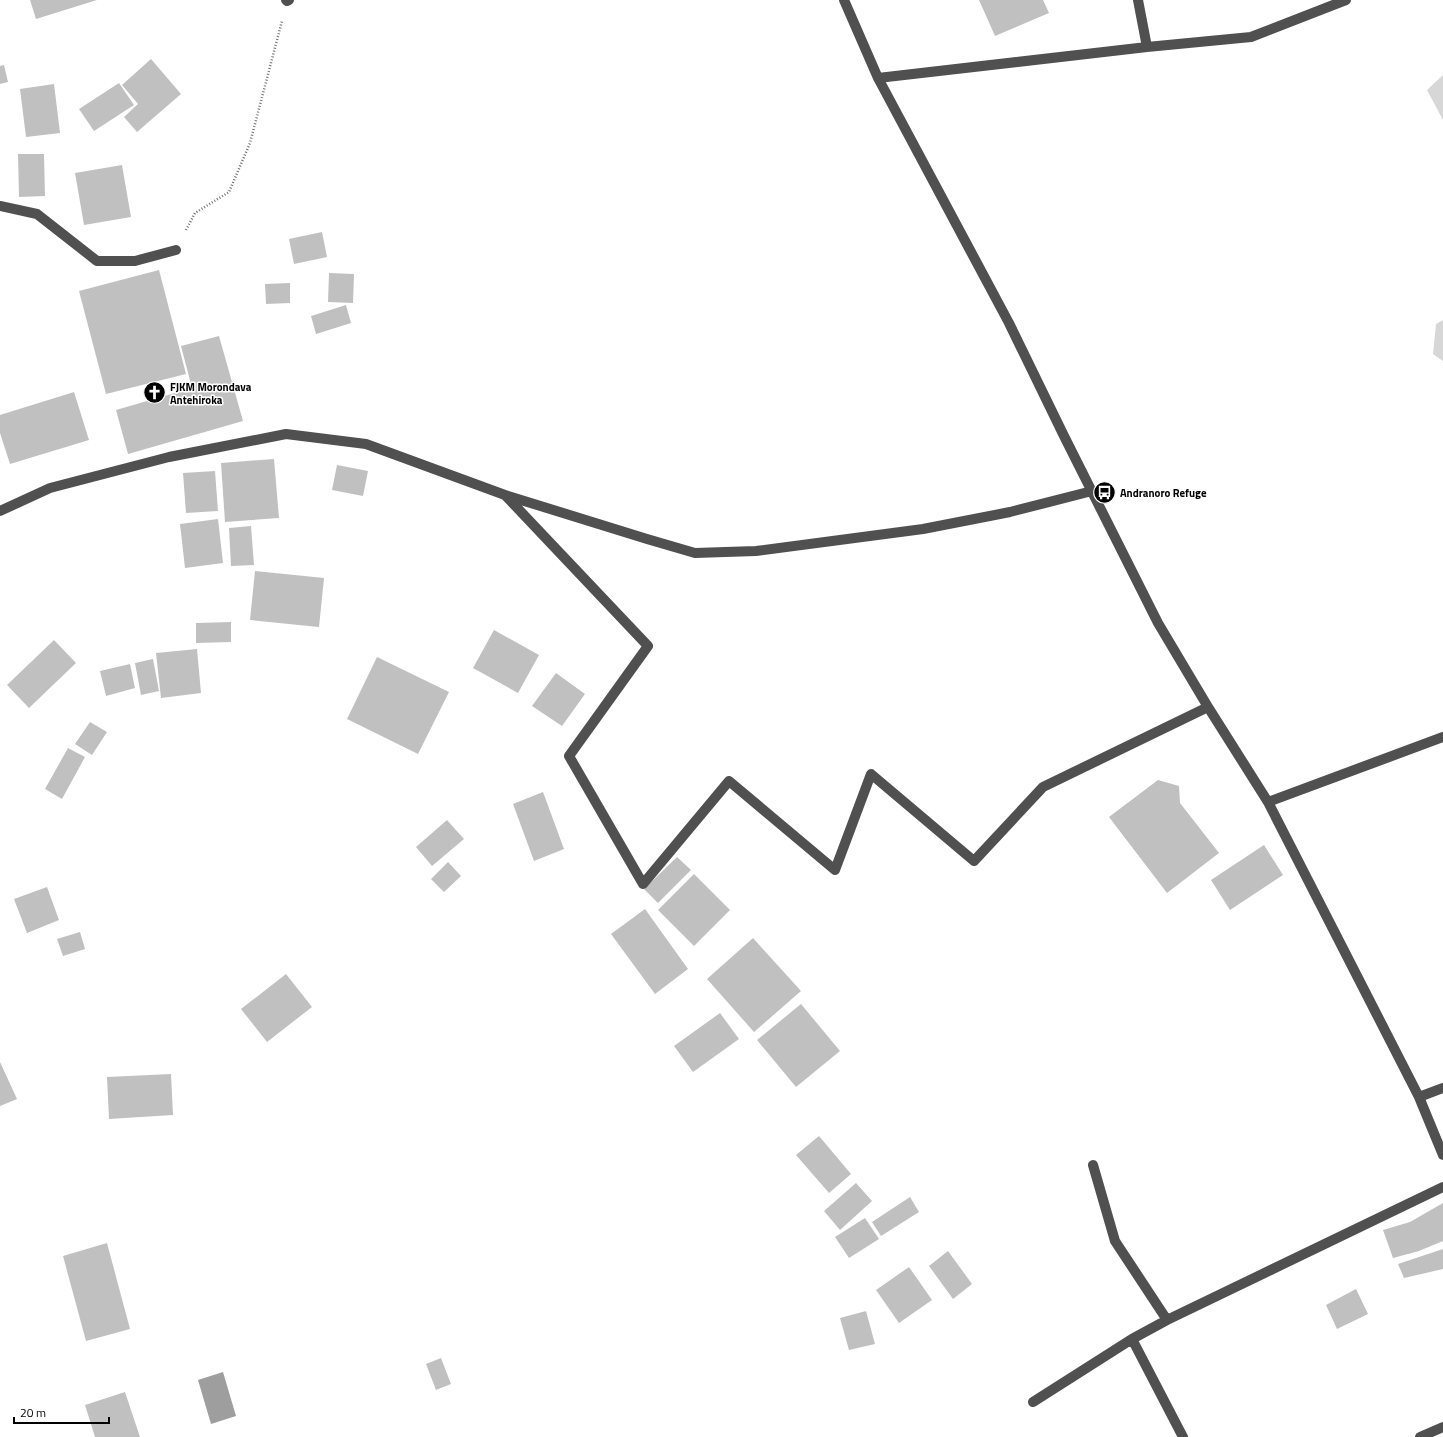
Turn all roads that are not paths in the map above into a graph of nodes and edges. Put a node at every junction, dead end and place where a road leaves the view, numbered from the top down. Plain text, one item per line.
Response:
1 (844, 0) edge
2 (1138, 0) edge
3 (1346, 0) edge
4 (1147, 47) junction
5 (878, 78) junction
6 (0, 206) edge
7 (176, 250) road end
8 (1092, 491) junction
9 (505, 495) junction
10 (0, 511) edge
11 (1208, 707) junction
12 (1443, 737) edge
13 (1268, 802) junction
14 (1443, 1088) edge
15 (1419, 1097) junction
16 (1443, 1155) edge
17 (1093, 1164) dead end
18 (1443, 1187) edge
19 (1168, 1320) junction
20 (1132, 1339) junction
21 (1033, 1402) dead end
22 (1443, 1427) edge
23 (1183, 1437) edge
24 (1420, 1437) edge

1 - 5 street
2 - 4 street
3 - 4 street
4 - 5 street
5 - 8 street
6 - 7 street
8 - 9 street
8 - 11 street
9 - 10 street
9 - 11 street
11 - 13 street
12 - 13 street
13 - 15 street
14 - 15 street
15 - 16 street
17 - 19 street
18 - 19 street
19 - 20 street
20 - 21 street
20 - 23 street
22 - 24 street

